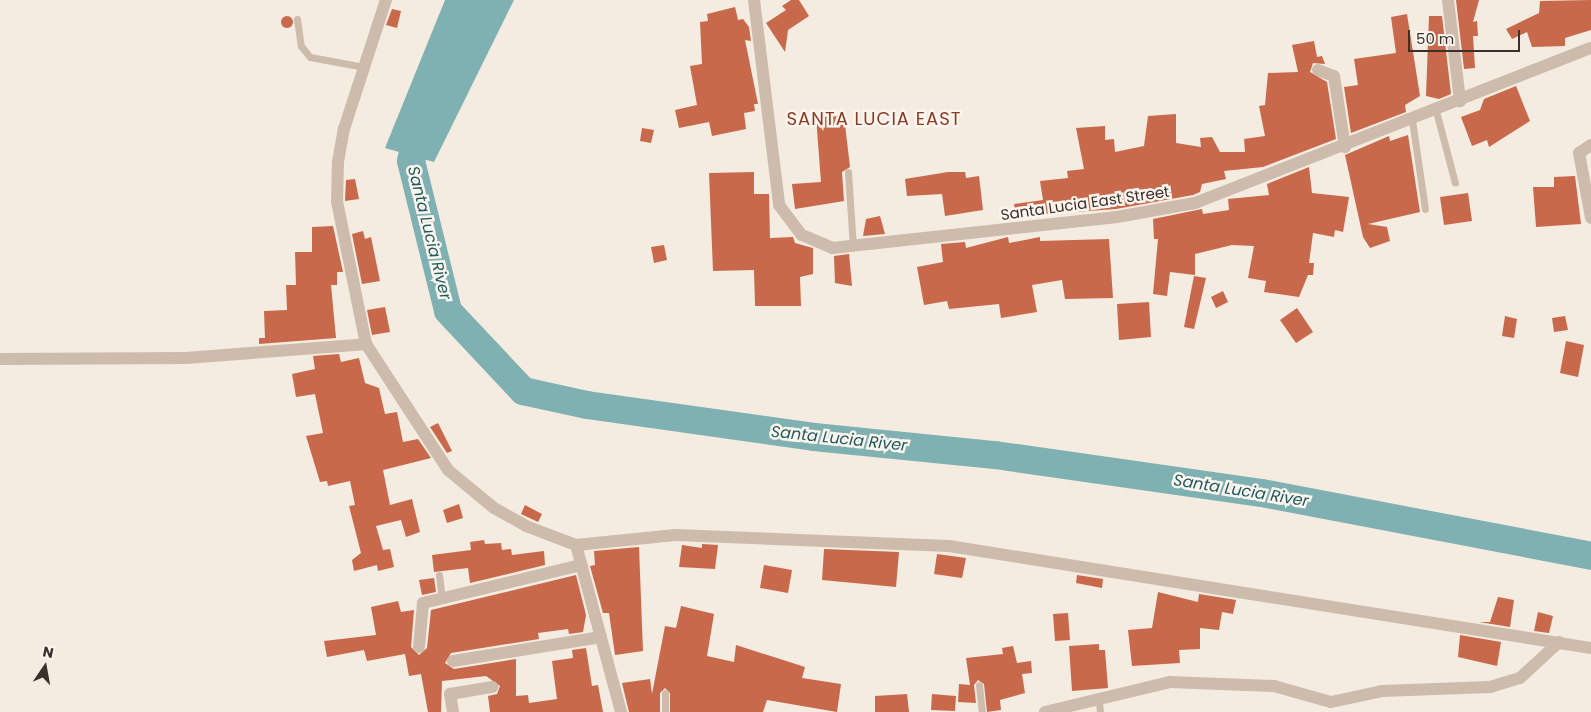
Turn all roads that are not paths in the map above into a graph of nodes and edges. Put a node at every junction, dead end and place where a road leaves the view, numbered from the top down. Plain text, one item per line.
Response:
1 (386, 0) edge
2 (754, 0) edge
3 (1448, 0) edge
4 (297, 20) dead end
5 (1591, 48) edge
6 (364, 67) junction
7 (1318, 70) dead end
8 (1460, 101) junction
9 (1436, 111) junction
10 (1412, 120) junction
11 (1591, 146) edge
12 (1345, 147) junction
13 (848, 172) dead end
14 (1455, 183) dead end
15 (1425, 209) dead end
16 (1591, 218) edge
17 (853, 247) junction
18 (366, 344) junction
19 (0, 359) edge
20 (576, 545) junction
21 (581, 565) junction
22 (439, 575) dead end
23 (442, 599) junction
24 (601, 637) junction
25 (1559, 642) junction
26 (419, 647) dead end
27 (1591, 648) edge
28 (453, 661) dead end
29 (979, 685) dead end
30 (492, 687) dead end
31 (665, 693) dead end
32 (1099, 707) edge
33 (452, 712) edge
34 (621, 712) edge
35 (665, 712) edge
36 (982, 712) edge
37 (1045, 712) edge

1 - 6 street
2 - 17 street, Santa Lucia East Street
3 - 8 street
4 - 6 lane
5 - 8 street, Santa Lucia East Street
6 - 18 street
7 - 12 street
8 - 9 street, Santa Lucia East Street
9 - 10 street, Santa Lucia East Street
9 - 14 lane
10 - 12 street, Santa Lucia East Street
10 - 15 lane
11 - 16 street
12 - 17 street, Santa Lucia East Street
13 - 17 lane
18 - 19 street
18 - 20 street
20 - 21 street
20 - 25 street
21 - 23 street
21 - 24 street
22 - 23 lane
23 - 26 street
24 - 28 street
24 - 34 street
25 - 27 street
25 - 32 street
29 - 36 lane
30 - 33 street
31 - 35 lane
32 - 37 street

